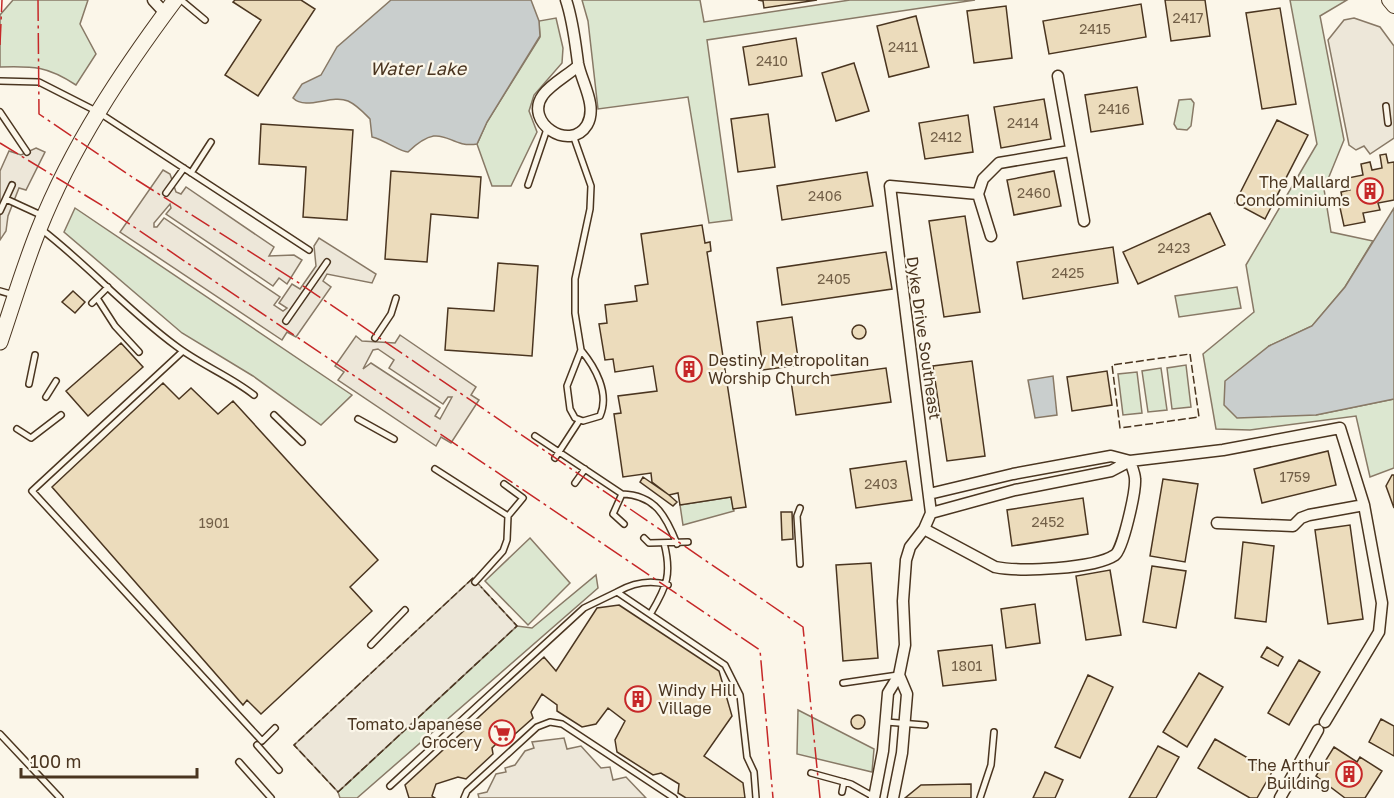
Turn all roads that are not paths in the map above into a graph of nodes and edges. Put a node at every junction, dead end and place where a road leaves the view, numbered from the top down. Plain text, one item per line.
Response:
1 (153, 0) edge
2 (175, 0) edge
3 (181, 0) edge
4 (566, 0) edge
5 (1389, 0) edge
6 (1394, 6) edge
7 (165, 13) junction
8 (205, 20) dead end
9 (578, 66) junction
10 (1059, 76) dead end
11 (0, 81) edge
12 (1386, 106) dead end
13 (0, 112) edge
14 (98, 112) junction
15 (1388, 123) dead end
16 (547, 129) junction
17 (573, 135) junction
18 (211, 142) dead end
19 (1070, 151) junction
20 (27, 152) dead end
21 (184, 168) junction
22 (191, 172) junction
23 (12, 185) dead end
24 (528, 185) dead end
25 (166, 194) dead end
26 (978, 194) junction
27 (4, 199) edge
28 (0, 211) edge
29 (1084, 221) dead end
30 (42, 223) junction
31 (991, 236) dead end
32 (309, 250) dead end
33 (327, 262) dead end
34 (108, 287) junction
35 (0, 291) edge
36 (15, 296) junction
37 (98, 298) junction
38 (396, 298) dead end
39 (92, 303) dead end
40 (286, 321) dead end
41 (375, 338) dead end
42 (0, 342) edge
43 (581, 350) junction
44 (183, 351) junction
45 (139, 352) dead end
46 (35, 355) dead end
47 (56, 381) dead end
48 (29, 384) dead end
49 (254, 395) dead end
50 (46, 397) dead end
51 (61, 415) dead end
52 (274, 415) dead end
53 (358, 419) dead end
54 (579, 421) junction
55 (17, 429) dead end
56 (535, 436) dead end
57 (394, 439) dead end
58 (302, 442) dead end
59 (560, 452) junction
60 (555, 458) dead end
61 (1130, 461) junction
62 (435, 469) dead end
63 (585, 469) junction
64 (575, 483) dead end
65 (504, 484) dead end
66 (622, 494) junction
67 (929, 494) junction
68 (1364, 506) junction
69 (800, 508) dead end
70 (931, 513) junction
71 (508, 516) junction
72 (1217, 523) dead end
73 (624, 524) dead end
74 (924, 530) junction
75 (644, 538) dead end
76 (688, 542) dead end
77 (664, 543) junction
78 (677, 544) junction
79 (800, 564) dead end
80 (475, 582) dead end
81 (668, 585) junction
82 (617, 592) junction
83 (405, 610) dead end
84 (651, 613) junction
85 (371, 645) dead end
86 (899, 675) junction
87 (843, 683) dead end
88 (886, 722) junction
89 (904, 724) junction
90 (925, 725) dead end
91 (275, 728) dead end
92 (994, 732) dead end
93 (0, 734) edge
94 (257, 745) dead end
95 (239, 762) dead end
96 (279, 770) dead end
97 (812, 773) dead end
98 (844, 782) junction
99 (390, 786) dead end
100 (842, 792) dead end
101 (60, 798) edge
102 (272, 798) edge
103 (464, 798) edge
104 (674, 798) edge
105 (756, 798) edge
106 (875, 798) edge
107 (893, 798) edge
108 (980, 798) edge
109 (1280, 798) edge

1 - 7 street
2 - 7 main road
3 - 8 lane
4 - 9 street
5 - 6 street
7 - 14 main road
9 - 16 street
9 - 17 street
10 - 19 street
11 - 14 lane
12 - 15 lane
13 - 20 lane
14 - 21 lane
14 - 30 main road
16 - 17 street
16 - 24 lane
17 - 43 lane
18 - 22 lane
19 - 26 street
19 - 29 street
21 - 22 lane
21 - 25 lane
22 - 32 lane
23 - 27 lane
26 - 31 street
26 - 67 street, Dyke Drive Southeast
27 - 28 lane
27 - 30 lane
30 - 34 lane
30 - 36 main road
33 - 40 lane
34 - 37 lane
34 - 44 lane
35 - 36 lane
36 - 42 main road
37 - 39 lane
37 - 45 lane
38 - 41 lane
43 - 54 lane
43 - 54 lane
44 - 49 lane
44 - 91 lane
46 - 48 lane
47 - 50 lane
51 - 55 lane
52 - 58 lane
53 - 57 lane
54 - 59 lane
56 - 59 lane
59 - 60 lane
59 - 63 lane
61 - 67 street
61 - 68 street
61 - 70 street
61 - 74 street
62 - 71 lane
63 - 64 lane
63 - 66 lane
65 - 71 lane
66 - 73 lane
66 - 78 lane
67 - 70 street, Dyke Drive Southeast
68 - 72 street
68 - 109 street
69 - 79 lane
70 - 74 street
71 - 80 lane
74 - 86 street
75 - 77 lane
76 - 78 lane
77 - 78 lane
77 - 81 lane
81 - 82 lane
81 - 84 lane
82 - 84 lane
82 - 99 lane
83 - 85 lane
84 - 105 lane
86 - 87 lane
86 - 88 street
86 - 89 street
88 - 89 lane
88 - 106 street
89 - 90 lane
89 - 107 street
92 - 108 lane
93 - 101 lane
94 - 96 lane
95 - 102 lane
97 - 98 lane
98 - 100 lane
98 - 106 lane
103 - 104 lane

